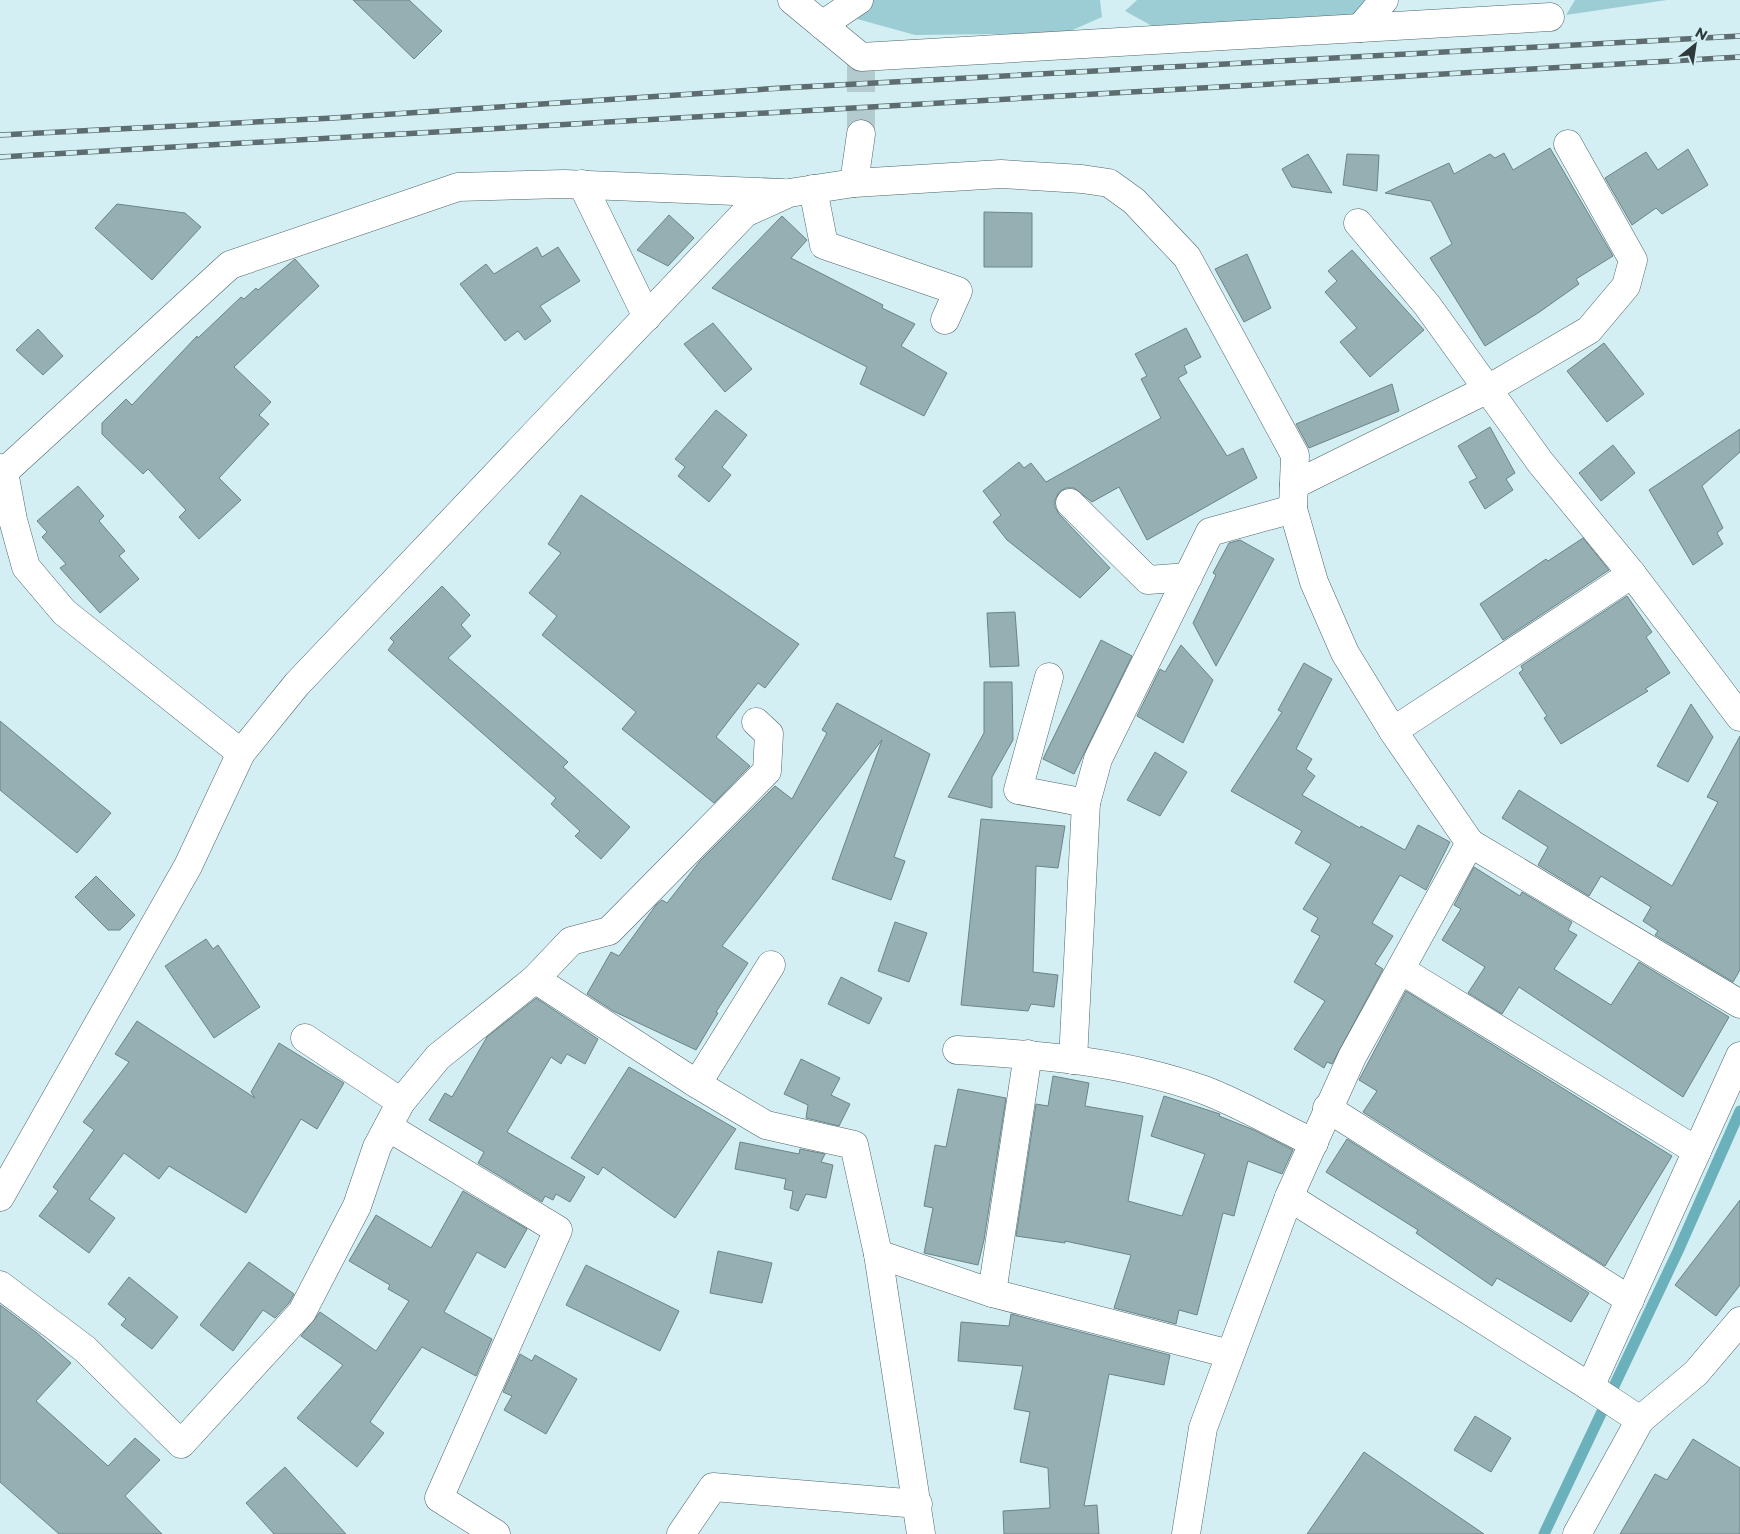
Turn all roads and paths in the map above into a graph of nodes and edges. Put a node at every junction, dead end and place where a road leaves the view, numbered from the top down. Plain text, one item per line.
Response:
1 (792, 0) edge
2 (859, 0) edge
3 (1384, 0) edge
4 (1550, 17) dead end
5 (822, 25) junction
6 (1360, 28) junction
7 (861, 134) tunnel mouth
8 (1568, 144) dead end
9 (854, 183) junction
10 (582, 184) junction
11 (801, 191) junction
12 (1358, 222) dead end
13 (647, 317) junction
14 (945, 320) dead end
15 (1488, 389) junction
16 (2, 470) edge
17 (1293, 497) junction
18 (1070, 502) dead end
19 (6, 526) edge
20 (1632, 574) junction
21 (1188, 577) junction
22 (1049, 677) dead end
23 (1740, 717) edge
24 (756, 722) dead end
25 (1393, 731) junction
26 (241, 753) junction
27 (1086, 803) junction
28 (1470, 843) junction
29 (770, 965) dead end
30 (1401, 970) junction
31 (535, 979) junction
32 (1740, 1004) edge
33 (305, 1038) dead end
34 (957, 1050) dead end
35 (1028, 1054) junction
36 (1740, 1056) edge
37 (1074, 1060) junction
38 (697, 1084) junction
39 (401, 1102) junction
40 (1327, 1108) junction
41 (388, 1127) junction
42 (1314, 1143) junction
43 (1698, 1151) junction
44 (1289, 1197) junction
45 (0, 1198) edge
46 (878, 1254) junction
47 (0, 1285) edge
48 (992, 1293) junction
49 (1630, 1300) junction
50 (1740, 1320) edge
51 (1230, 1354) junction
52 (1590, 1387) junction
53 (1633, 1414) junction
54 (918, 1504) junction
55 (496, 1534) edge
56 (681, 1534) edge
57 (921, 1534) edge
58 (1186, 1534) edge
59 (1578, 1534) edge

1 - 5 street
2 - 5 street
3 - 6 street
4 - 6 street
5 - 6 street
7 - 9 street
8 - 15 street
9 - 11 street
9 - 17 street
10 - 11 street
10 - 13 street
10 - 16 street
11 - 13 street
11 - 14 street
12 - 15 street
13 - 26 street
15 - 17 street
15 - 20 street
16 - 19 street
17 - 21 street
17 - 25 street
18 - 21 street
19 - 26 street
20 - 23 street
20 - 25 street
21 - 27 street
22 - 27 street
24 - 31 street
25 - 28 street
26 - 45 street
27 - 37 street
28 - 30 street
28 - 32 street
29 - 38 street
30 - 40 street
30 - 43 street
31 - 38 street
31 - 39 street
33 - 39 street
34 - 35 street
35 - 37 street
35 - 48 street
36 - 43 street
37 - 42 street
38 - 46 street
39 - 41 street
40 - 42 street
40 - 49 street
41 - 47 street
41 - 55 street
42 - 44 street
43 - 49 street
44 - 51 street
44 - 52 street
46 - 48 street
46 - 54 street
48 - 51 street
49 - 52 street
50 - 53 street
51 - 58 street
52 - 53 street
53 - 59 street
54 - 56 street
54 - 57 street

